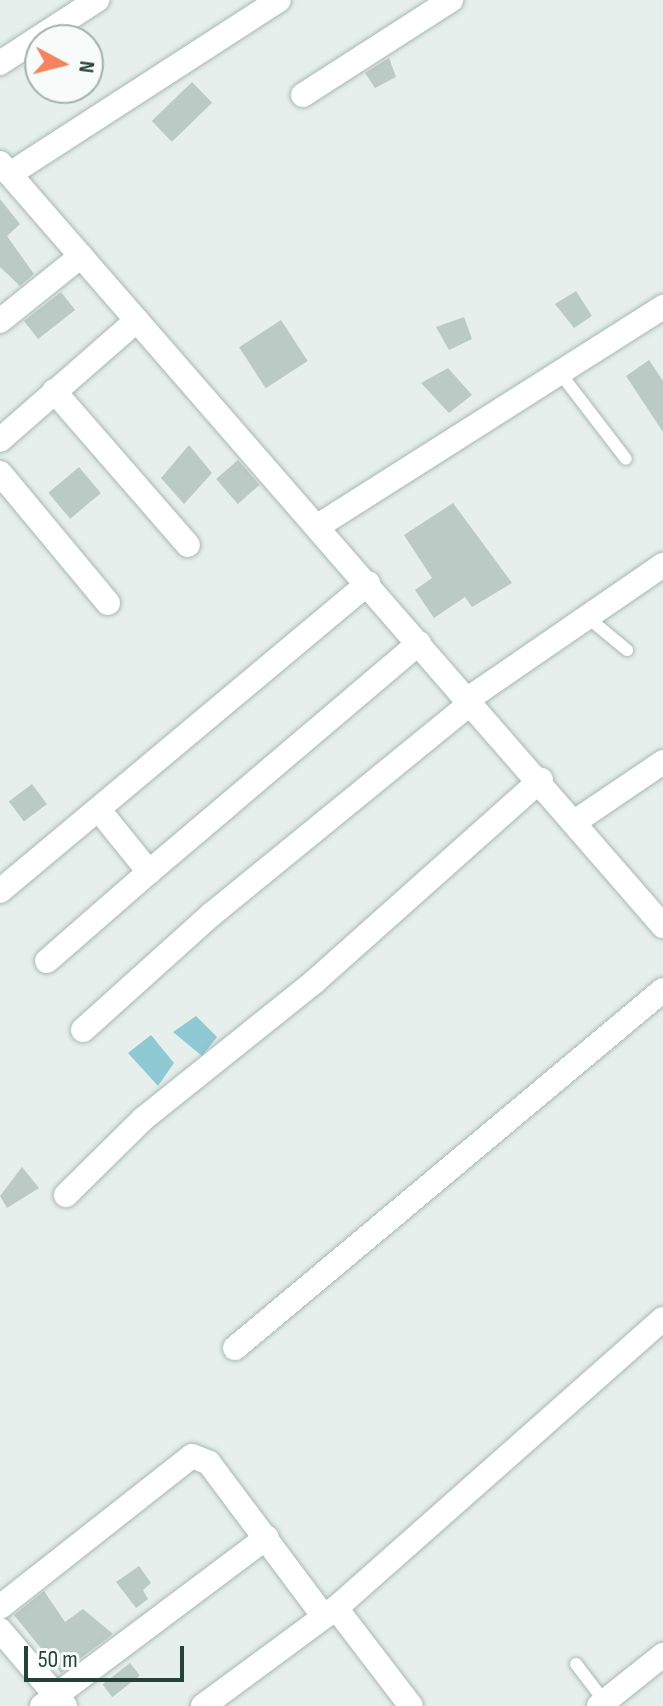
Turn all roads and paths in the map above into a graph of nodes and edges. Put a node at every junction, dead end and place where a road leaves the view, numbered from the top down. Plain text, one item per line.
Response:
1 (279, 0) edge
2 (451, 0) edge
3 (86, 2) edge
4 (0, 63) edge
5 (303, 95) dead end
6 (5, 168) edge
7 (81, 256) junction
8 (663, 307) edge
9 (137, 320) junction
10 (0, 321) edge
11 (560, 373) junction
12 (54, 391) junction
13 (0, 440) edge
14 (626, 459) dead end
15 (0, 473) edge
16 (318, 526) junction
17 (188, 545) dead end
18 (663, 565) edge
19 (368, 583) junction
20 (108, 603) dead end
21 (587, 617) junction
22 (419, 643) junction
23 (627, 650) dead end
24 (470, 700) junction
25 (663, 762) edge
26 (541, 780) junction
27 (99, 810) junction
28 (576, 821) junction
29 (149, 872) junction
30 (0, 891) edge
31 (658, 910) edge
32 (47, 961) dead end
33 (663, 990) edge
34 (83, 1030) dead end
35 (66, 1195) dead end
36 (662, 1323) edge
37 (235, 1348) dead end
38 (267, 1537) junction
39 (0, 1607) edge
40 (330, 1613) junction
41 (0, 1630) edge
42 (663, 1655) edge
43 (576, 1664) dead end
44 (54, 1703) edge
45 (602, 1704) edge
46 (203, 1706) edge
47 (411, 1706) edge

1 - 6 street
2 - 5 street
3 - 4 street
6 - 7 street
7 - 9 street
7 - 10 street
8 - 11 street
9 - 12 street
9 - 16 street
11 - 14 lane
11 - 16 street
12 - 13 street
12 - 17 street
15 - 20 street
16 - 19 street
18 - 21 street
19 - 22 street
19 - 27 street
21 - 23 lane
21 - 24 street
22 - 24 street
22 - 29 street
24 - 26 street
24 - 34 street
25 - 28 street
26 - 28 street
26 - 35 street
27 - 29 street
27 - 30 street
28 - 31 street
29 - 32 street
33 - 37 street
36 - 40 street
38 - 39 street
38 - 40 street
38 - 44 street
40 - 46 street
40 - 47 street
41 - 44 street
42 - 45 street
43 - 45 lane

